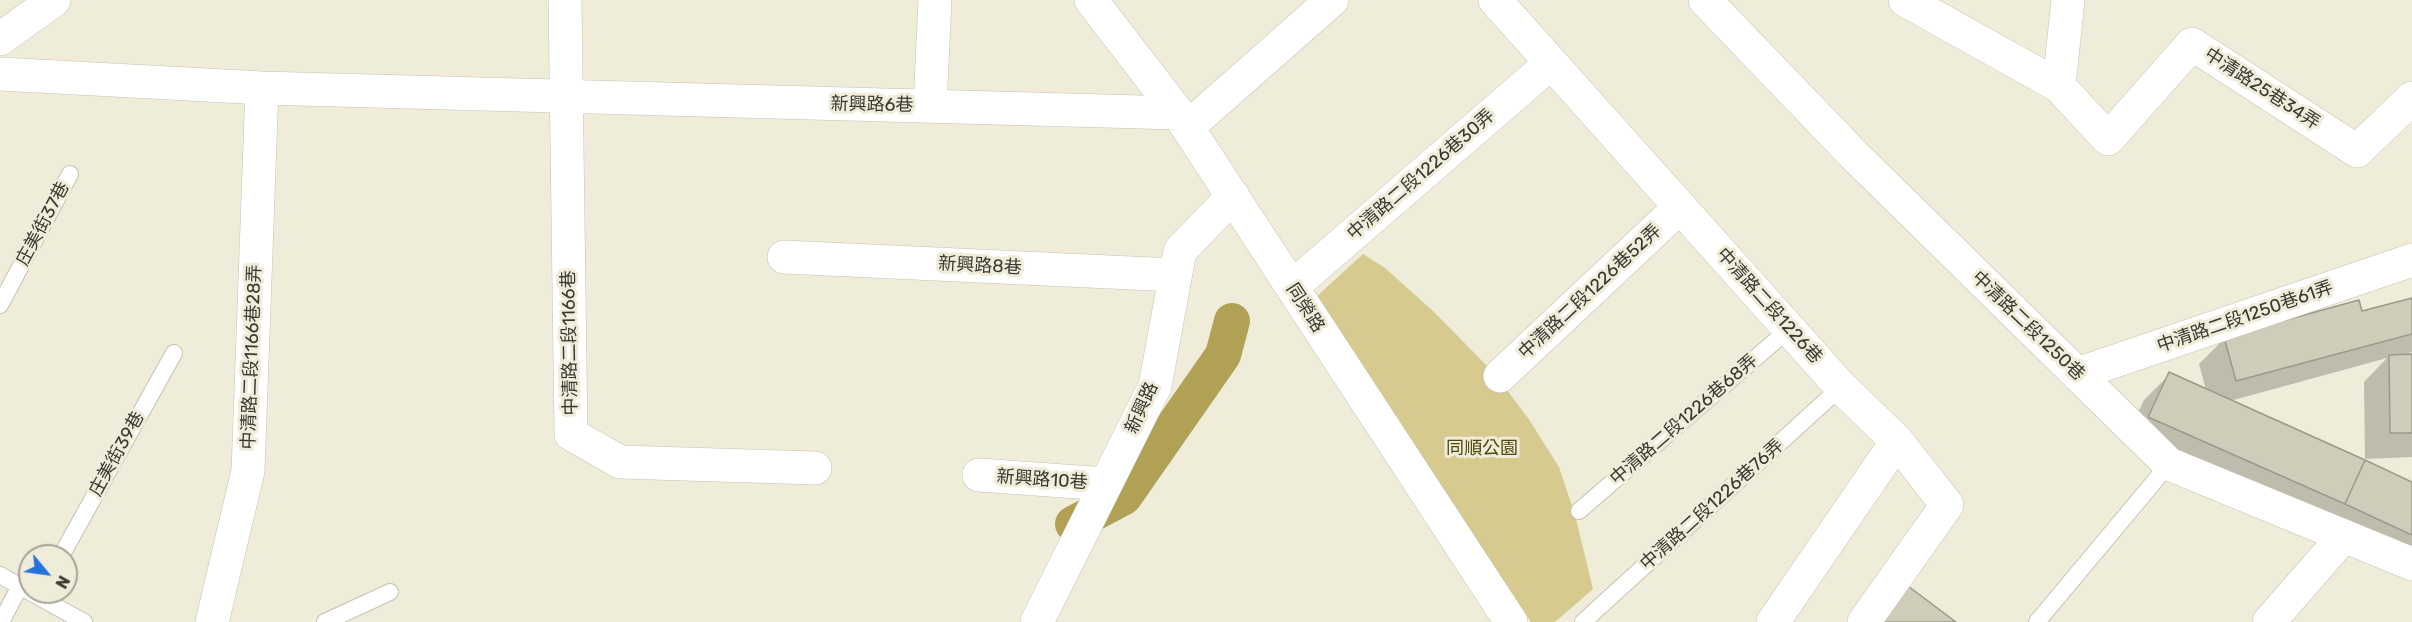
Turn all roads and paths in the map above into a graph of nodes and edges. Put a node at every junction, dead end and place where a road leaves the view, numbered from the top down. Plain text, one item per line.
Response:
1 (54, 0) edge
2 (565, 0) edge
3 (935, 0) edge
4 (1091, 0) edge
5 (1332, 0) edge
6 (1495, 0) edge
7 (1705, 0) edge
8 (1905, 0) edge
9 (2068, 0) edge
10 (0, 39) edge
11 (1551, 63) junction
12 (0, 74) edge
13 (2059, 86) junction
14 (262, 88) junction
15 (566, 98) junction
16 (2412, 98) edge
17 (930, 106) junction
18 (1183, 120) junction
19 (70, 174) dead end
20 (1233, 196) junction
21 (1680, 207) junction
22 (784, 257) dead end
23 (2412, 260) edge
24 (1175, 275) junction
25 (1292, 287) junction
26 (0, 305) edge
27 (1789, 329) junction
28 (174, 353) dead end
29 (2078, 374) junction
30 (1500, 376) dead end
31 (1841, 387) junction
32 (1896, 441) junction
33 (2169, 464) junction
34 (815, 468) dead end
35 (979, 476) dead end
36 (1106, 484) junction
37 (1579, 511) dead end
38 (2344, 536) junction
39 (68, 544) edge
40 (2412, 564) edge
41 (0, 575) edge
42 (18, 585) edge
43 (390, 591) dead end
44 (20, 604) edge
45 (53, 604) edge
46 (1, 622) edge
47 (84, 622) edge
48 (212, 622) edge
49 (325, 622) edge
50 (1037, 622) edge
51 (1510, 622) edge
52 (1583, 622) edge
53 (1773, 622) edge
54 (1864, 622) edge
55 (2037, 622) edge
56 (2269, 622) edge

1 - 10 street
2 - 15 street, 中清路二段1166巷
3 - 17 street
4 - 18 street, 同榮路
5 - 18 street
6 - 11 street, 中清路二段1226巷
7 - 29 street, 中清路二段1250巷
8 - 13 street
9 - 13 street
11 - 21 street, 中清路二段1226巷
11 - 25 street, 中清路二段1226巷30弄
12 - 14 street
13 - 16 street, 中清路25巷34弄
14 - 15 street
14 - 48 street, 中清路二段1166巷28弄
15 - 17 street, 新興路6巷
15 - 34 street, 中清路二段1166巷
17 - 18 street, 新興路6巷
18 - 20 street, 同榮路
19 - 26 lane, 庄美街37巷
20 - 24 street, 新興路
20 - 25 street, 同榮路
21 - 27 street, 中清路二段1226巷
21 - 30 street, 中清路二段1226巷52弄
22 - 24 street, 新興路8巷
23 - 29 street, 中清路二段1250巷61弄
24 - 36 street, 新興路
25 - 51 street, 同榮路
27 - 31 street, 中清路二段1226巷
27 - 37 lane, 中清路二段1226巷68弄
28 - 39 lane, 庄美街39巷
29 - 33 street, 中清路二段1250巷
31 - 32 street, 中清路二段1226巷
31 - 52 lane, 中清路二段1226巷76弄
32 - 53 street
32 - 54 street, 中清路二段1226巷
33 - 38 street, 中清路二段1250巷
33 - 55 lane
35 - 36 street, 新興路10巷
36 - 50 street, 新興路
38 - 40 street, 中清路二段1250巷
38 - 56 street
41 - 42 lane
43 - 49 lane
44 - 46 lane
45 - 47 lane

